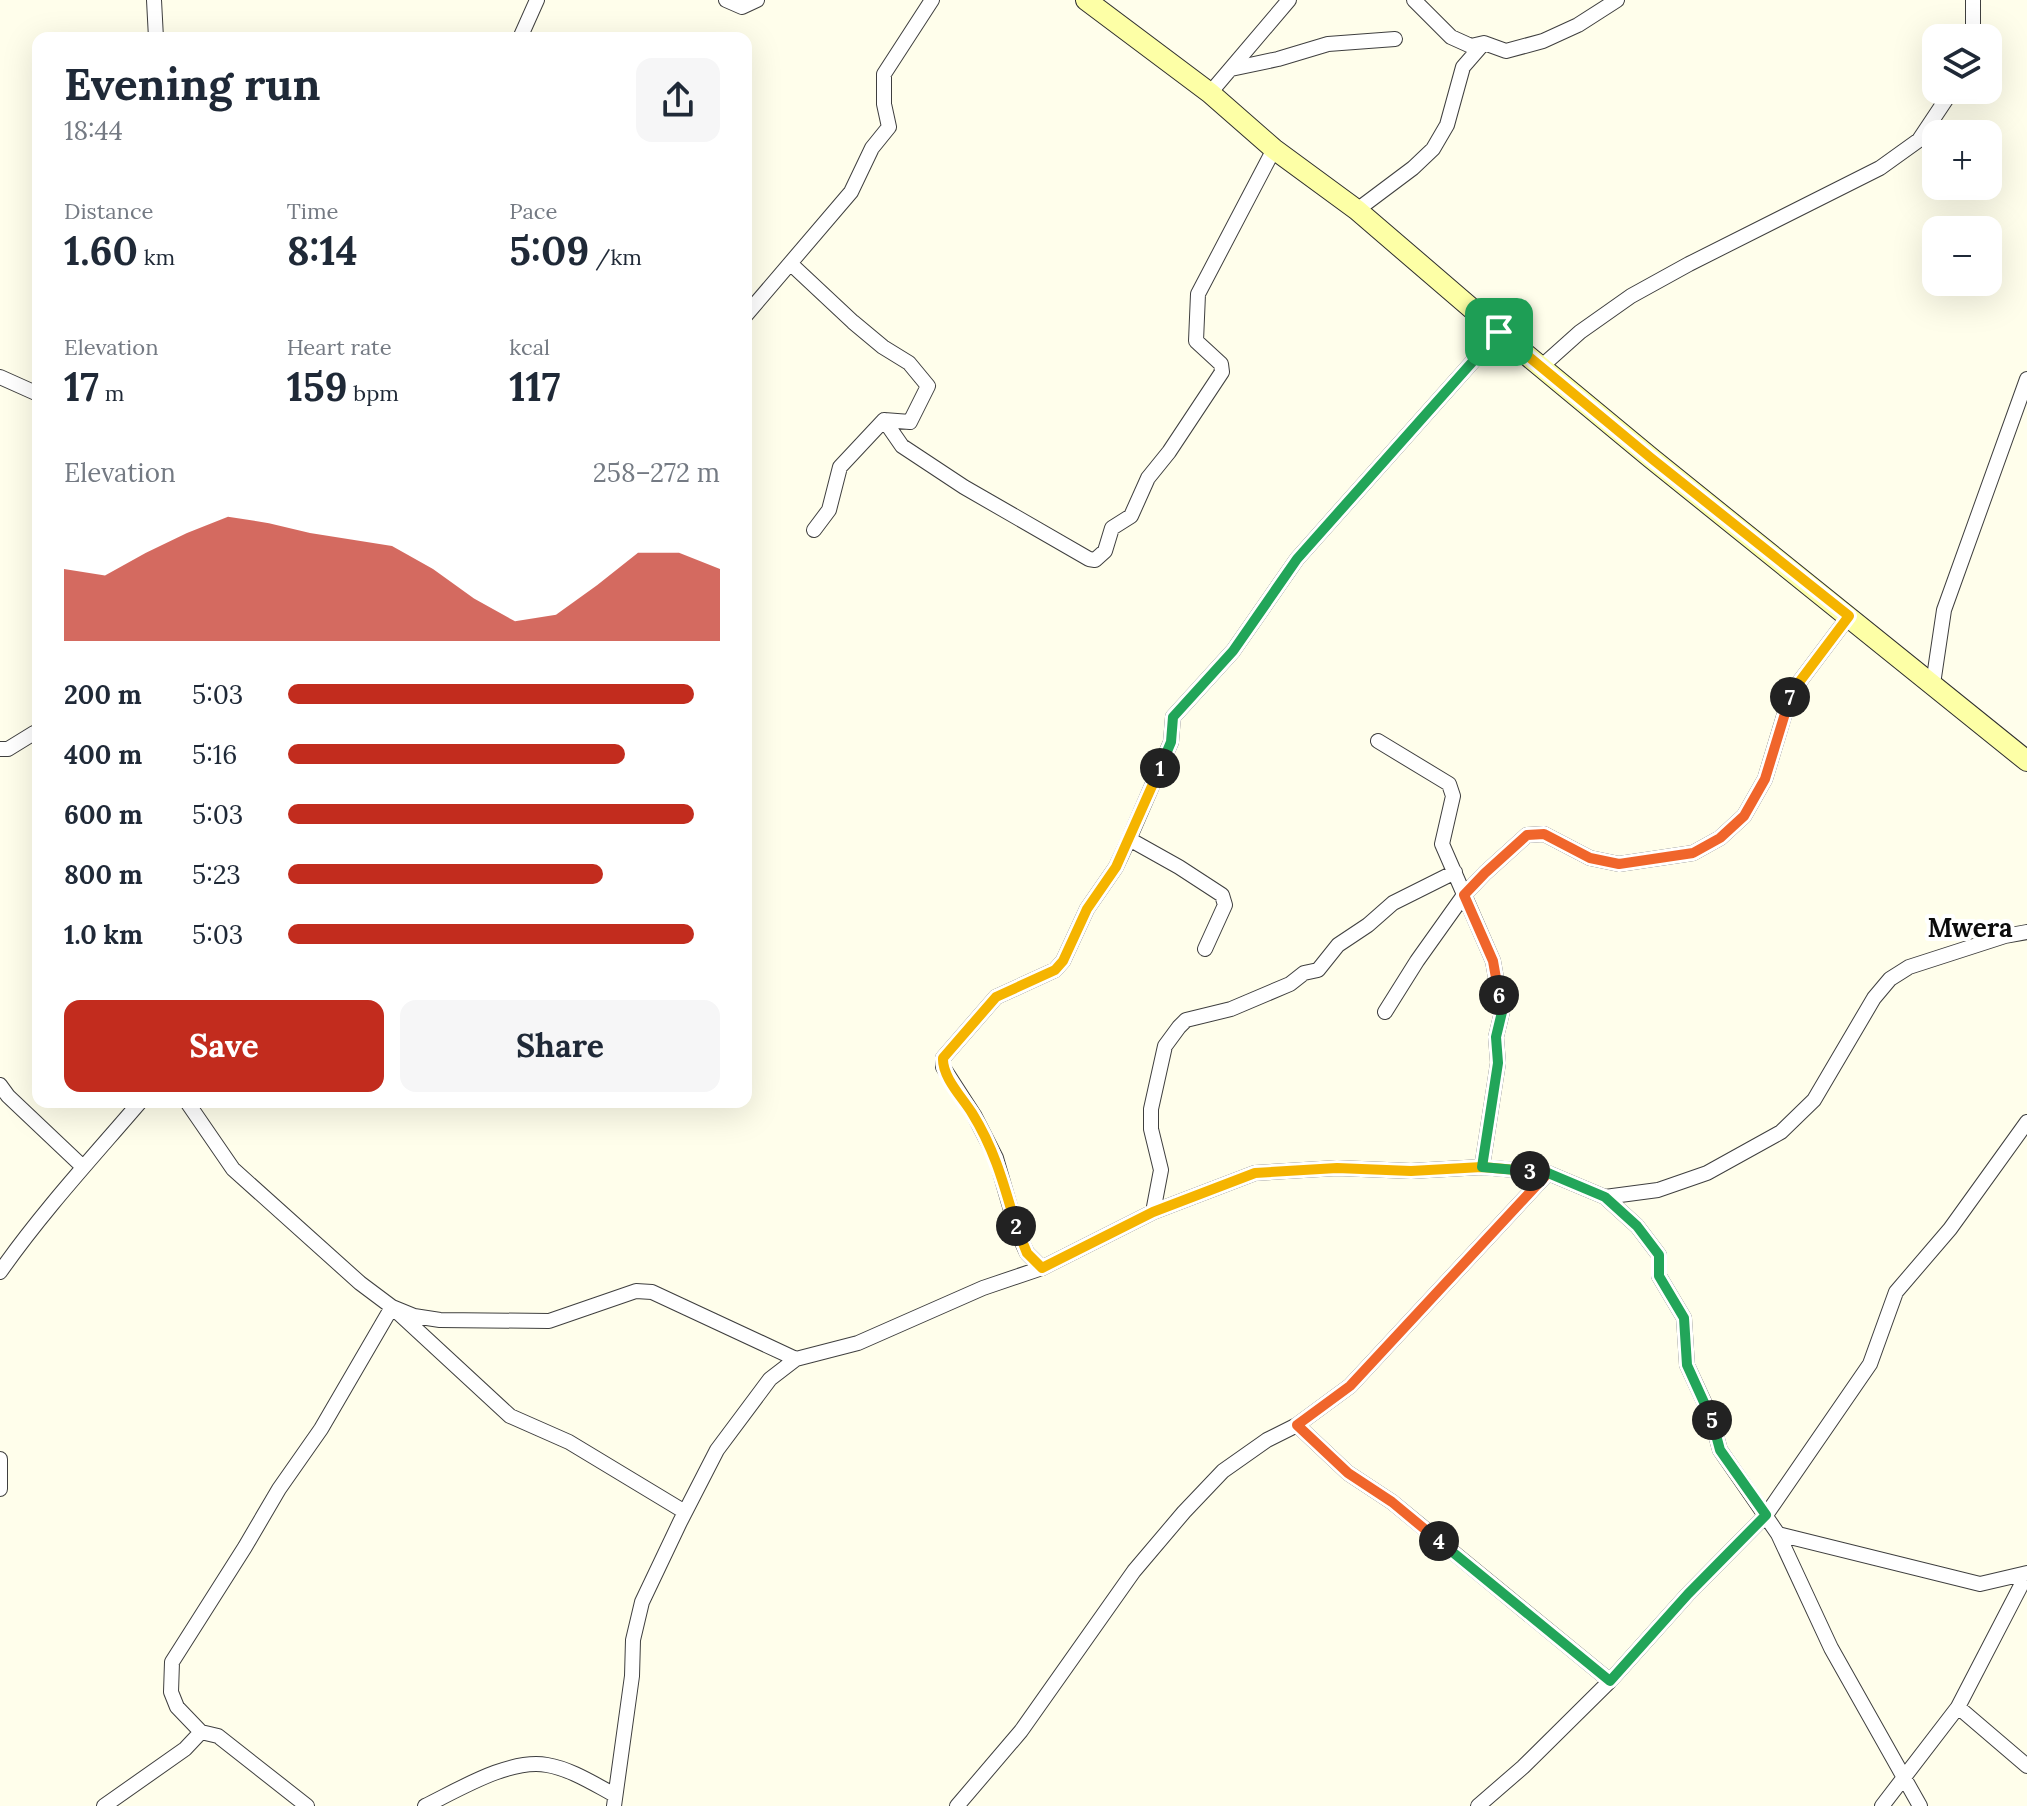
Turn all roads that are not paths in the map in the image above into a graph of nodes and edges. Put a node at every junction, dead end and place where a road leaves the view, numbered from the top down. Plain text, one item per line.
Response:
1 (154, 0) edge
2 (537, 0) edge
3 (726, 0) edge
4 (757, 0) edge
5 (932, 0) edge
6 (1086, 0) edge
7 (1289, 0) edge
8 (1414, 0) edge
9 (1617, 0) edge
10 (1973, 0) edge
11 (1973, 24) edge
12 (156, 32) edge
13 (523, 32) edge
14 (1395, 39) dead end
15 (1484, 43) junction
16 (1231, 69) junction
17 (1210, 93) junction
18 (1943, 104) edge
19 (1274, 149) junction
20 (1357, 210) junction
21 (791, 264) junction
22 (752, 308) edge
23 (1499, 332) junction
24 (1542, 366) junction
25 (0, 377) edge
26 (2027, 379) edge
27 (32, 391) edge
28 (884, 420) junction
29 (814, 530) dead end
30 (1849, 616) junction
31 (1933, 684) junction
32 (32, 734) edge
33 (1378, 741) dead end
34 (0, 749) edge
35 (2027, 761) edge
36 (1129, 839) junction
37 (1455, 872) junction
38 (1464, 895) junction
39 (2027, 932) edge
40 (1205, 949) dead end
41 (1385, 1012) dead end
42 (0, 1085) edge
43 (135, 1108) edge
44 (191, 1108) edge
45 (2027, 1122) edge
46 (83, 1167) junction
47 (1482, 1167) junction
48 (1548, 1173) junction
49 (1605, 1197) junction
50 (1153, 1212) junction
51 (1042, 1268) junction
52 (0, 1272) edge
53 (392, 1307) junction
54 (796, 1359) junction
55 (1297, 1425) junction
56 (0, 1459) edge
57 (0, 1489) edge
58 (685, 1512) junction
59 (1766, 1515) junction
60 (1778, 1534) junction
61 (2027, 1573) edge
62 (1610, 1681) junction
63 (1958, 1707) junction
64 (201, 1732) junction
65 (2027, 1766) edge
66 (1904, 1778) junction
67 (614, 1800) edge
68 (104, 1806) edge
69 (307, 1806) edge
70 (425, 1806) edge
71 (957, 1806) edge
72 (1478, 1806) edge
73 (1882, 1806) edge
74 (1920, 1806) edge

1 - 12 street
2 - 13 street
3 - 4 street
5 - 21 street
6 - 17 main road
7 - 16 street
8 - 15 street
9 - 15 street
10 - 11 street
14 - 16 street
15 - 20 street
16 - 17 street
17 - 19 main road
18 - 24 street
19 - 20 main road
19 - 28 street
20 - 23 main road
21 - 22 street
21 - 28 street
23 - 24 main road
23 - 36 street
24 - 30 main road
25 - 27 street
26 - 31 street
28 - 29 street
30 - 31 main road
30 - 38 street
31 - 35 main road
32 - 34 street
33 - 37 street
36 - 40 street
36 - 51 street
37 - 38 street
37 - 50 street
38 - 41 street
38 - 47 street
39 - 49 street
42 - 46 street
43 - 46 street
44 - 53 street
45 - 59 street
46 - 52 street
47 - 48 street
47 - 50 street
48 - 49 street
48 - 55 street
49 - 59 street
50 - 51 street
51 - 54 street
53 - 54 street
53 - 58 street
53 - 64 street
54 - 58 street
55 - 62 street
55 - 71 street
56 - 57 street
58 - 67 street
59 - 60 street
59 - 62 street
60 - 61 street
60 - 66 street
61 - 63 street
62 - 72 street
63 - 65 street
63 - 66 street
64 - 68 street
64 - 69 street
66 - 73 street
66 - 74 street
67 - 70 street

